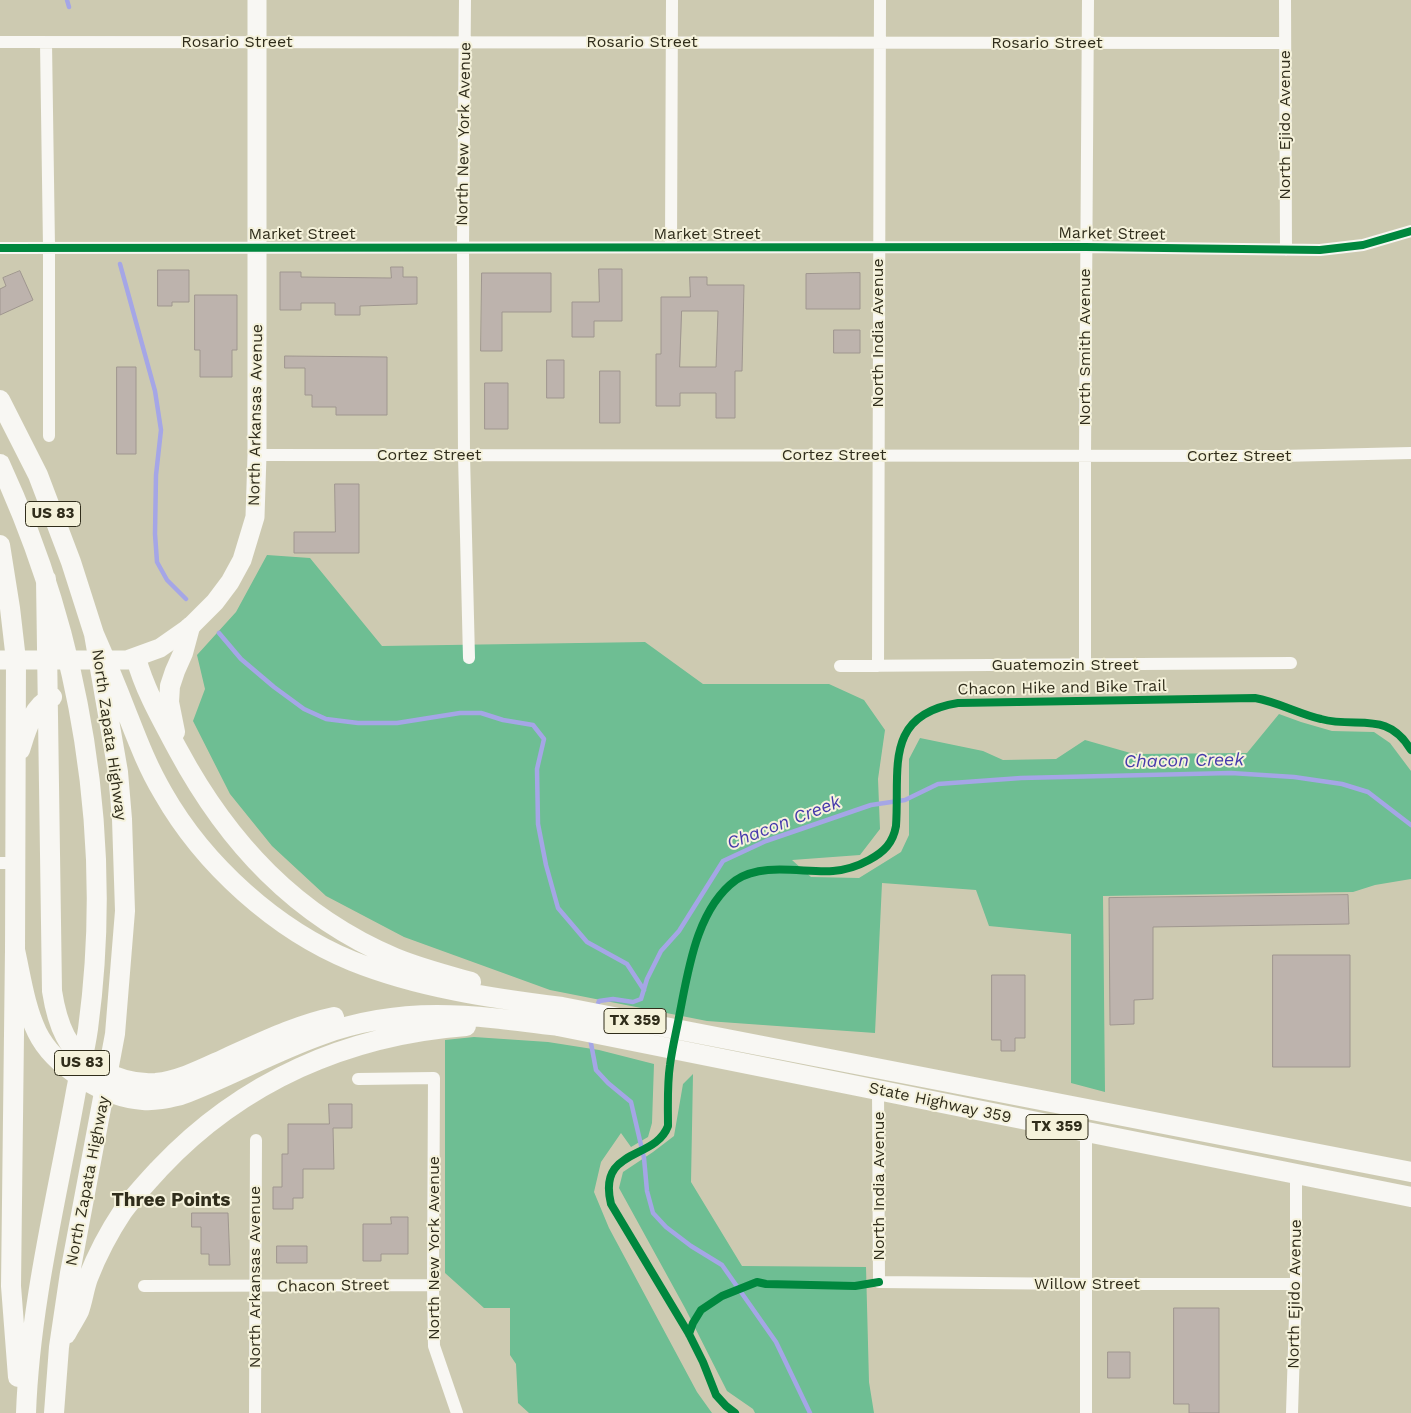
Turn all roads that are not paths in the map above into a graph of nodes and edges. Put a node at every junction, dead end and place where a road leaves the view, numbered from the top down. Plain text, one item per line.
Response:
1 (257, 0) edge
2 (465, 0) edge
3 (672, 0) edge
4 (880, 0) edge
5 (1088, 0) edge
6 (1285, 0) edge
7 (0, 42) edge
8 (46, 42) junction
9 (257, 42) junction
10 (465, 42) junction
11 (672, 42) junction
12 (1285, 42) junction
13 (880, 43) junction
14 (1088, 43) junction
15 (1411, 231) edge
16 (49, 247) junction
17 (671, 247) junction
18 (878, 247) junction
19 (1086, 247) junction
20 (0, 248) edge
21 (257, 248) junction
22 (463, 248) junction
23 (1286, 250) junction
24 (0, 400) edge
25 (49, 436) dead end
26 (1411, 452) edge
27 (257, 455) junction
28 (464, 455) junction
29 (878, 455) junction
30 (1085, 455) junction
31 (0, 464) edge
32 (0, 545) edge
33 (46, 579) junction
34 (190, 627) junction
35 (94, 634) junction
36 (470, 658) dead end
37 (132, 659) junction
38 (8, 660) edge
39 (1291, 663) dead end
40 (1086, 665) junction
41 (840, 666) dead end
42 (878, 666) junction
43 (177, 749) junction
44 (15, 768) junction
45 (7, 863) edge
46 (15, 950) junction
47 (560, 1017) junction
48 (7, 1076) edge
49 (358, 1080) dead end
50 (126, 1089) junction
51 (878, 1090) junction
52 (1086, 1133) junction
53 (256, 1140) dead end
54 (1168, 1149) junction
55 (1411, 1172) edge
56 (1296, 1175) junction
57 (1411, 1185) edge
58 (1411, 1198) edge
59 (879, 1282) joint
60 (1086, 1284) junction
61 (1296, 1284) junction
62 (433, 1285) junction
63 (5, 1286) edge
64 (144, 1286) dead end
65 (255, 1287) junction
66 (59, 1347) junction
67 (21, 1413) edge
68 (26, 1413) edge
69 (54, 1413) edge
70 (255, 1413) edge
71 (457, 1413) edge
72 (1086, 1413) edge
73 (1292, 1413) edge

1 - 9 main road, North Arkansas Avenue
2 - 10 street, North New York Avenue
3 - 11 street
4 - 13 street, North India Avenue
5 - 14 street, North Smith Avenue
6 - 12 street, North Ejido Avenue
7 - 8 street, Rosario Street
8 - 9 street, Rosario Street
8 - 16 street
9 - 10 street, Rosario Street
9 - 21 main road, North Arkansas Avenue
10 - 11 street, Rosario Street
10 - 22 street, North New York Avenue
11 - 13 street, Rosario Street
11 - 17 street
12 - 14 street, Rosario Street
12 - 23 street, North Ejido Avenue
13 - 14 street, Rosario Street
13 - 18 street, North India Avenue
14 - 19 street, North Smith Avenue
15 - 23 street, Market Street
16 - 20 street, Market Street
16 - 21 street, Market Street
16 - 25 street
17 - 18 street, Market Street
17 - 22 street, Market Street
18 - 19 street, Market Street
18 - 29 street, North India Avenue
19 - 23 street, Market Street
19 - 30 street, North Smith Avenue
21 - 22 street, Market Street
21 - 27 main road, North Arkansas Avenue
22 - 28 street, North New York Avenue
24 - 35 main road, North Zapata Highway / US 83
26 - 30 street, Cortez Street
27 - 28 street, Cortez Street
27 - 34 main road, North Arkansas Avenue
28 - 29 street, Cortez Street
28 - 36 street, North New York Avenue
29 - 30 street, Cortez Street
29 - 42 street, North India Avenue
30 - 40 street, North Smith Avenue
31 - 33 main road, North Zapata Highway / US 83
32 - 38 main road
33 - 50 main road
33 - 68 main road, North Zapata Highway / US 83
34 - 37 main road, North Arkansas Avenue
34 - 43 main road
35 - 47 main road
35 - 66 main road, North Zapata Highway / US 83
37 - 38 main road, North Arkansas Avenue
37 - 43 main road
38 - 44 main road
39 - 40 street, Guatemozin Street
40 - 42 street, Guatemozin Street
41 - 42 street, Guatemozin Street
43 - 44 main road
43 - 47 main road
44 - 45 main road
45 - 46 main road
46 - 48 main road
46 - 50 main road
47 - 50 main road
47 - 51 main road, State Highway 359 / TX 359
47 - 55 main road, State Highway 359 / TX 359
47 - 66 main road
48 - 63 main road
49 - 62 street, North New York Avenue
51 - 52 main road, State Highway 359 / TX 359
51 - 59 street, North India Avenue
52 - 54 main road, State Highway 359 / TX 359
52 - 60 street
53 - 65 street, North Arkansas Avenue
54 - 56 main road, State Highway 359 / TX 359
54 - 57 main road
56 - 58 main road, State Highway 359 / TX 359
56 - 61 street, North Ejido Avenue
59 - 60 street, Willow Street
60 - 61 street, Willow Street
60 - 72 street
61 - 73 street, North Ejido Avenue
62 - 65 street, Chacon Street
62 - 71 street, North New York Avenue
63 - 67 main road
64 - 65 street, Chacon Street
65 - 70 street, North Arkansas Avenue
66 - 69 main road, North Zapata Highway / US 83

